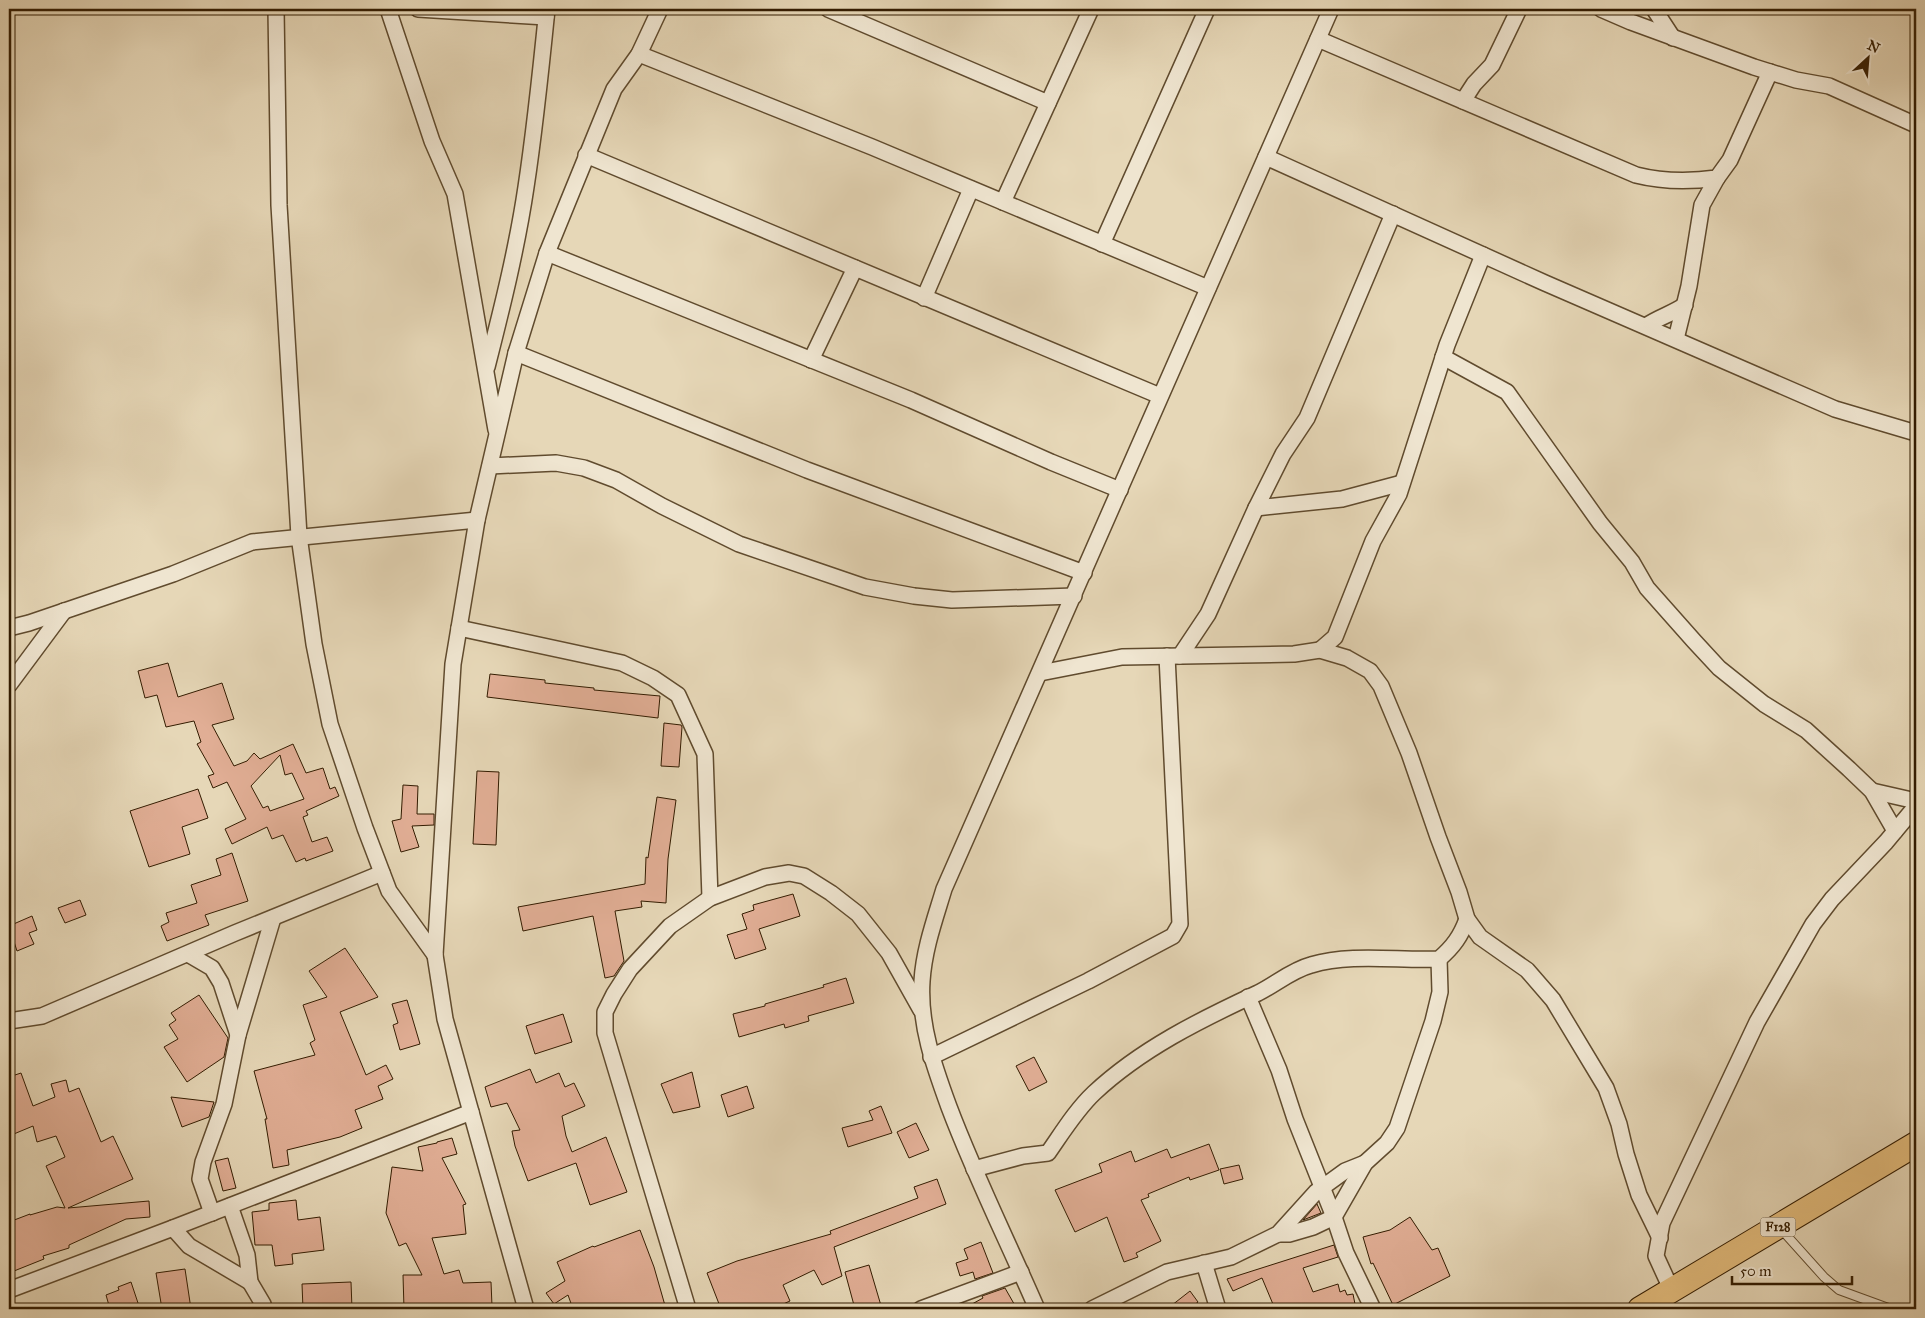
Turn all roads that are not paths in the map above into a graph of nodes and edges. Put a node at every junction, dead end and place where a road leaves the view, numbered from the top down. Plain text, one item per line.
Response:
1 (276, 9) edge
2 (388, 9) edge
3 (418, 9) edge
4 (660, 9) edge
5 (828, 9) edge
6 (1091, 9) edge
7 (1207, 9) edge
8 (1331, 9) edge
9 (1519, 9) edge
10 (1601, 9) edge
11 (1654, 9) edge
12 (546, 13) edge
13 (1673, 38) junction
14 (1318, 39) junction
15 (639, 54) junction
16 (1770, 72) junction
17 (1463, 101) junction
18 (1048, 103) junction
19 (1916, 125) edge
20 (586, 155) junction
21 (1266, 156) junction
22 (1717, 178) junction
23 (971, 189) junction
24 (1003, 202) junction
25 (1393, 214) junction
26 (1102, 244) junction
27 (547, 253) junction
28 (1483, 255) junction
29 (855, 268) junction
30 (1208, 288) junction
31 (924, 298) junction
32 (1685, 305) junction
33 (1646, 326) junction
34 (1676, 339) junction
35 (516, 353) junction
36 (1443, 357) junction
37 (811, 360) junction
38 (485, 373) junction
39 (1160, 396) junction
40 (1916, 433) edge
41 (497, 436) junction
42 (490, 466) junction
43 (1402, 483) junction
44 (1120, 490) junction
45 (1256, 508) junction
46 (477, 520) junction
47 (299, 536) junction
48 (1084, 573) junction
49 (1074, 596) junction
50 (64, 611) junction
51 (9, 628) edge
52 (460, 628) junction
53 (1320, 650) junction
54 (1173, 656) junction
55 (1040, 673) junction
56 (9, 685) edge
57 (1872, 791) junction
58 (1916, 801) edge
59 (1916, 806) edge
60 (1895, 831) junction
61 (382, 873) junction
62 (710, 898) junction
63 (273, 918) junction
64 (1467, 919) junction
65 (188, 954) junction
66 (435, 955) junction
67 (1439, 959) junction
68 (1248, 997) junction
69 (923, 1013) junction
70 (9, 1021) edge
71 (238, 1036) junction
72 (931, 1056) junction
73 (471, 1112) junction
74 (1916, 1144) edge
75 (1364, 1164) junction
76 (974, 1169) junction
77 (1322, 1188) junction
78 (230, 1206) junction
79 (212, 1213) junction
80 (1334, 1217) junction
81 (1778, 1227) junction
82 (173, 1228) junction
83 (1278, 1234) junction
84 (1660, 1238) junction
85 (1204, 1263) junction
86 (1021, 1272) junction
87 (250, 1282) junction
88 (9, 1290) edge
89 (1672, 1291) junction
90 (1648, 1307) edge
91 (264, 1309) edge
92 (526, 1309) edge
93 (688, 1309) edge
94 (920, 1309) edge
95 (1037, 1309) edge
96 (1092, 1309) edge
97 (1218, 1309) edge
98 (1373, 1309) edge
99 (1891, 1309) edge

1 - 47 street
2 - 38 street
3 - 12 street
4 - 15 street
5 - 18 street
6 - 18 street
7 - 26 street
8 - 14 street
9 - 17 street
10 - 13 street
11 - 13 street
12 - 38 street
13 - 16 street
14 - 17 street
14 - 21 street
15 - 20 street
15 - 23 street
16 - 19 street
16 - 22 street
17 - 22 street
18 - 24 street
20 - 27 street
20 - 29 street
21 - 25 street
21 - 30 street
22 - 32 street
23 - 24 street
23 - 31 street
24 - 26 street
25 - 28 street
25 - 45 street
26 - 30 street
27 - 35 street
27 - 37 street
28 - 33 street
28 - 36 street
29 - 31 street
29 - 37 street
30 - 39 street
31 - 39 street
32 - 33 street
32 - 34 street
33 - 34 street
34 - 40 street
35 - 41 street
35 - 48 street
36 - 43 street
36 - 57 street
37 - 44 street
38 - 41 street
39 - 44 street
41 - 42 street
42 - 46 street
42 - 49 street
43 - 45 street
43 - 53 street
44 - 48 street
45 - 54 street
46 - 47 street
46 - 52 street
47 - 50 street
47 - 61 street
48 - 49 street
49 - 55 street
50 - 51 street
50 - 56 street
52 - 62 street
52 - 66 street
53 - 54 street
53 - 64 street
54 - 55 street
54 - 72 street
55 - 69 street
57 - 58 street
57 - 60 street
59 - 60 street
60 - 84 street
61 - 63 street
61 - 66 street
62 - 69 street
62 - 93 street
63 - 65 street
63 - 71 street
64 - 67 street
64 - 84 street
65 - 70 street
65 - 71 street
66 - 73 street
67 - 68 street
67 - 75 street
68 - 76 street
68 - 77 street
69 - 72 street
71 - 79 street
72 - 76 street
73 - 78 street
73 - 92 street
74 - 81 main road, F128
75 - 77 street
75 - 80 street
76 - 86 street
77 - 80 street
77 - 83 street
78 - 79 street
78 - 87 street
79 - 82 street
80 - 83 street
80 - 98 street
81 - 89 main road, F128
81 - 99 lane
82 - 87 street
82 - 88 street
83 - 85 street
84 - 89 street
85 - 96 street
85 - 97 street
86 - 94 street
86 - 95 street
87 - 91 street
89 - 90 main road, F128

